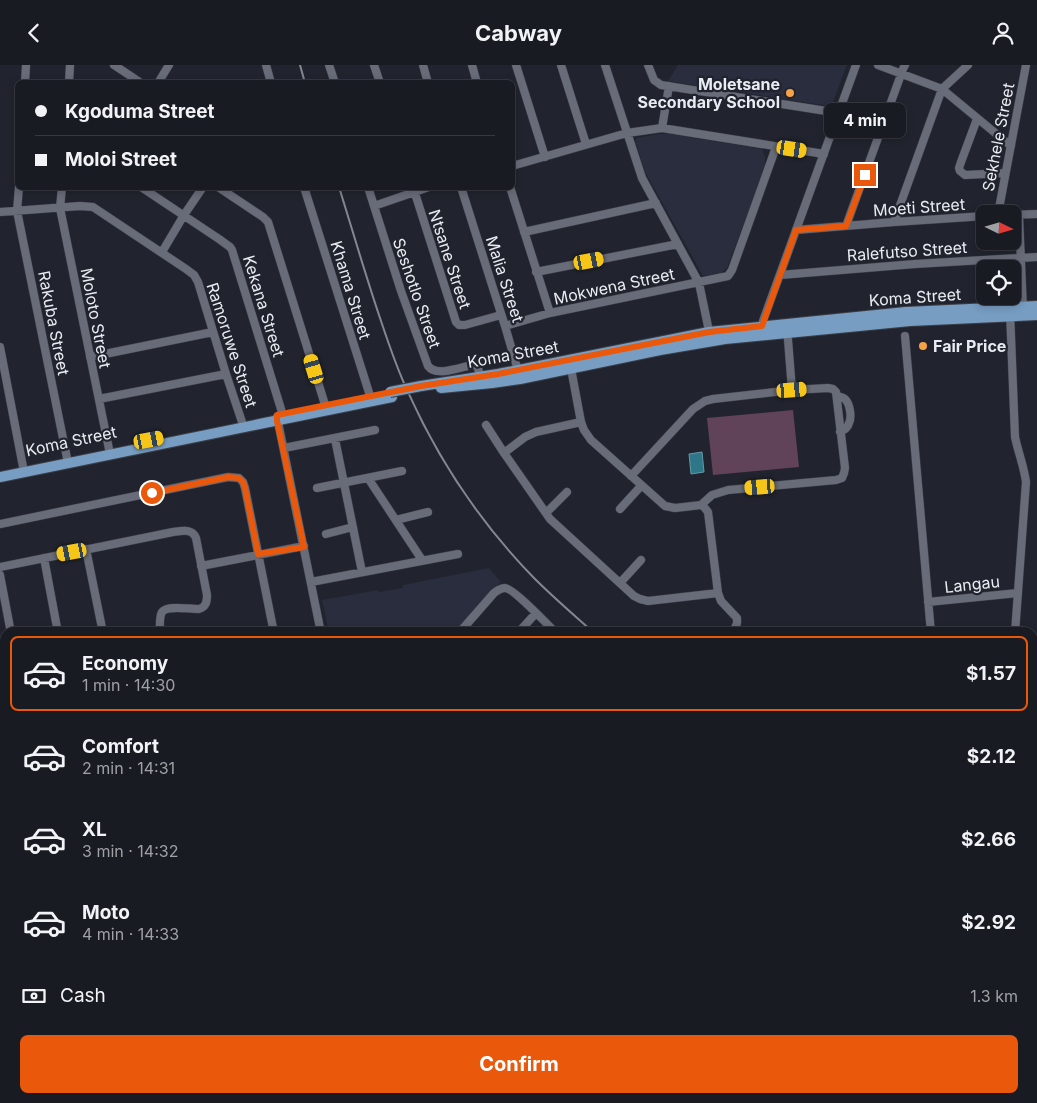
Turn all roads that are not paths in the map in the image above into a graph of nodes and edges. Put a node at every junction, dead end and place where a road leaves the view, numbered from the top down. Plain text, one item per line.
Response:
1 (26, 65) edge
2 (70, 65) edge
3 (114, 65) edge
4 (169, 65) edge
5 (266, 65) edge
6 (329, 65) edge
7 (374, 65) edge
8 (423, 65) edge
9 (472, 65) edge
10 (516, 65) edge
11 (561, 65) edge
12 (606, 65) edge
13 (648, 65) edge
14 (856, 65) edge
15 (878, 65) edge
16 (905, 65) edge
17 (968, 65) edge
18 (1026, 65) edge
19 (902, 74) junction
20 (25, 80) edge
21 (69, 80) edge
22 (136, 80) edge
23 (160, 80) edge
24 (270, 80) edge
25 (333, 80) edge
26 (379, 80) edge
27 (427, 80) edge
28 (476, 80) edge
29 (669, 86) junction
30 (942, 89) junction
31 (839, 113) junction
32 (977, 119) junction
33 (662, 128) junction
34 (627, 133) junction
35 (586, 144) junction
36 (1010, 146) junction
37 (776, 147) junction
38 (824, 154) junction
39 (546, 157) junction
40 (515, 165) edge
41 (1005, 173) junction
42 (18, 190) edge
43 (62, 190) edge
44 (146, 190) edge
45 (201, 190) edge
46 (222, 190) edge
47 (304, 190) edge
48 (369, 190) edge
49 (413, 190) edge
50 (462, 190) edge
51 (511, 190) edge
52 (656, 203) junction
53 (1000, 205) edge
54 (374, 206) junction
55 (60, 208) junction
56 (17, 211) junction
57 (0, 212) edge
58 (1037, 214) edge
59 (184, 215) junction
60 (1021, 215) edge
61 (976, 217) edge
62 (894, 222) junction
63 (846, 226) junction
64 (796, 230) junction
65 (524, 232) junction
66 (678, 244) junction
67 (1019, 250) edge
68 (162, 252) junction
69 (1020, 257) junction
70 (1037, 257) edge
71 (536, 272) junction
72 (780, 275) junction
73 (700, 283) junction
74 (1037, 306) edge
75 (1010, 311) junction
76 (1023, 311) junction
77 (550, 313) junction
78 (501, 315) junction
79 (1037, 315) edge
80 (505, 326) junction
81 (787, 328) junction
82 (762, 331) junction
83 (213, 332) junction
84 (710, 336) junction
85 (905, 336) dead end
86 (0, 347) edge
87 (90, 357) junction
88 (570, 364) junction
89 (226, 374) junction
90 (519, 374) junction
91 (481, 381) junction
92 (792, 390) junction
93 (99, 399) junction
94 (371, 399) junction
95 (326, 408) junction
96 (280, 417) junction
97 (581, 422) junction
98 (243, 425) junction
99 (486, 425) dead end
100 (375, 430) dead end
101 (335, 439) junction
102 (284, 448) junction
103 (109, 451) junction
104 (504, 453) junction
105 (67, 460) junction
106 (23, 469) junction
107 (0, 471) edge
108 (402, 471) dead end
109 (631, 476) junction
110 (0, 477) edge
111 (368, 478) junction
112 (344, 482) junction
113 (641, 485) junction
114 (317, 488) dead end
115 (567, 492) dead end
116 (701, 505) junction
117 (620, 509) dead end
118 (428, 512) dead end
119 (546, 513) junction
120 (396, 520) junction
121 (0, 523) edge
122 (353, 527) junction
123 (326, 534) dead end
124 (304, 547) junction
125 (86, 549) junction
126 (458, 553) dead end
127 (258, 554) junction
128 (44, 558) junction
129 (422, 560) junction
130 (641, 560) dead end
131 (201, 566) junction
132 (0, 567) edge
133 (362, 572) junction
134 (0, 575) edge
135 (311, 583) junction
136 (620, 583) junction
137 (718, 593) junction
138 (1018, 593) junction
139 (928, 602) junction
140 (536, 613) junction
141 (10, 627) edge
142 (57, 627) edge
143 (102, 627) edge
144 (160, 627) edge
145 (273, 627) edge
146 (320, 627) edge
147 (464, 627) edge
148 (523, 627) edge
149 (550, 627) edge
150 (735, 627) edge
151 (930, 627) edge
152 (1015, 627) edge

1 - 20 street
2 - 21 street
3 - 22 street
4 - 23 street
5 - 24 street
6 - 25 street
7 - 26 street
8 - 27 street
9 - 28 street
10 - 39 street
11 - 35 street
12 - 34 street
13 - 29 street
14 - 31 street
15 - 19 street
16 - 19 street
17 - 30 street
18 - 36 street, Sekhele Street
19 - 30 street
19 - 63 street
29 - 31 street
29 - 33 street
30 - 32 street
30 - 62 street
31 - 38 street
32 - 36 street
32 - 41 street
33 - 34 street
33 - 37 street
34 - 35 street
34 - 52 street
35 - 39 street
36 - 41 street, Sekhele Street
37 - 38 street
37 - 73 street, Mokwena Street
38 - 64 street
39 - 40 street
41 - 53 street, Sekhele Street
42 - 56 street, Rakuba Street
43 - 55 street, Moloto Street
44 - 59 street, Kekana Street
45 - 59 street
46 - 95 street
47 - 94 street, Khama Street
48 - 54 street, Seshotlo Street
49 - 54 street
49 - 78 street, Ntsane Street
50 - 78 street, Malia Street
51 - 65 street
52 - 65 street
52 - 66 street
54 - 91 street, Seshotlo Street
55 - 56 street, Ramoruwe Street
55 - 68 street, Ramoruwe Street
55 - 87 street, Moloto Street
56 - 57 street, Ramoruwe Street
56 - 105 street, Rakuba Street
58 - 60 street
59 - 68 street
59 - 96 street, Kekana Street
61 - 62 street, Moeti Street
62 - 63 street, Moeti Street
63 - 64 street, Moeti Street
64 - 72 street
65 - 71 street
66 - 71 street
66 - 73 street
67 - 69 street
68 - 83 street, Ramoruwe Street
69 - 70 street, Ralefutso Street
69 - 72 street, Ralefutso Street
69 - 76 street
71 - 77 street
72 - 82 street
73 - 77 street, Mokwena Street
73 - 84 street
74 - 76 main road, Koma Street
75 - 76 main road, Koma Street
75 - 81 main road, Koma Street
75 - 138 street
76 - 79 main road, Koma Street
77 - 80 street, Mokwena Street
78 - 80 street, Malia Street
80 - 90 street, Malia Street
81 - 82 main road, Koma Street
81 - 92 street
82 - 84 main road, Koma Street
83 - 87 street
83 - 89 street, Ramoruwe Street
84 - 88 main road, Koma Street
85 - 139 street
86 - 106 street
87 - 93 street, Moloto Street
88 - 90 main road, Koma Street
88 - 97 street
89 - 93 street
89 - 98 street, Ramoruwe Street
90 - 91 main road, Koma Street
91 - 94 main road, Koma Street
92 - 109 street
92 - 116 street
93 - 103 street, Moloto Street
94 - 95 main road, Koma Street
95 - 96 main road, Koma Street
96 - 98 main road, Koma Street
96 - 102 street, Kekana Street
97 - 104 street
97 - 109 street
98 - 103 main road, Koma Street
99 - 104 street
100 - 101 street
101 - 102 street
101 - 112 street
102 - 124 street, Kekana Street
103 - 105 main road, Koma Street
104 - 119 street
105 - 106 main road, Koma Street
106 - 107 main road, Koma Street
106 - 110 main road, Koma Street
108 - 111 street
109 - 113 street
111 - 112 street
111 - 120 street
112 - 114 street
112 - 122 street
113 - 116 street
113 - 117 street
115 - 119 street
116 - 137 street
118 - 120 street
119 - 136 street
120 - 129 street
121 - 127 street
122 - 123 street
122 - 133 street
124 - 127 street
124 - 135 street, Kekana Street
125 - 128 street
125 - 131 street
125 - 143 street
126 - 129 street
127 - 131 street
127 - 145 street
128 - 132 street
128 - 142 street
129 - 133 street
130 - 136 street
131 - 144 street
133 - 135 street
134 - 141 street
135 - 146 street, Kekana Street
136 - 137 street
137 - 150 street
138 - 139 street, Langau
138 - 152 street
139 - 151 street
140 - 147 street
140 - 148 street
140 - 149 street

